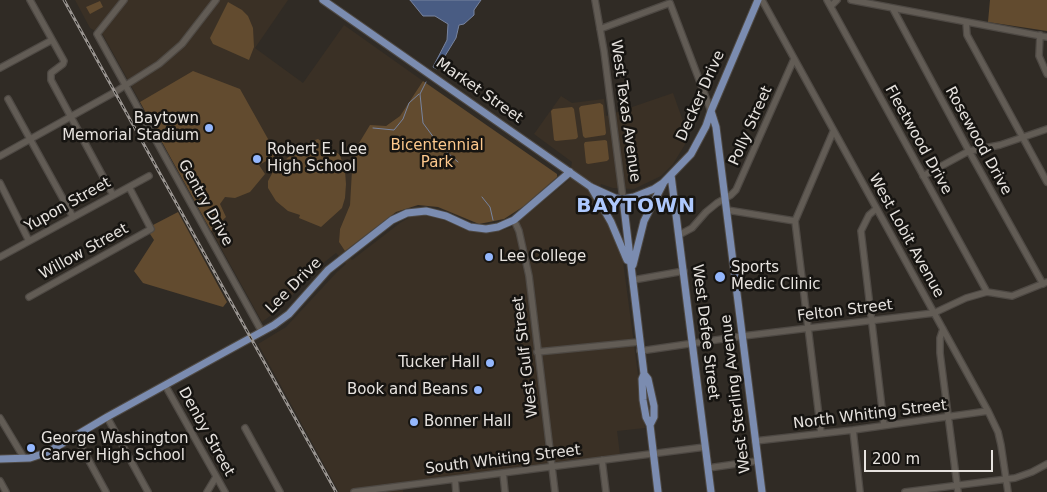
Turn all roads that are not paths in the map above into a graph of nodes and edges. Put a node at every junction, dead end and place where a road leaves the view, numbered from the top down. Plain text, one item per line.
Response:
1 (30, 0) edge
2 (124, 0) edge
3 (216, 0) edge
4 (322, 0) edge
5 (595, 0) edge
6 (760, 0) edge
7 (827, 0) edge
8 (837, 0) edge
9 (851, 0) edge
10 (830, 6) junction
11 (893, 9) junction
12 (966, 22) junction
13 (600, 29) junction
14 (1040, 35) junction
15 (1047, 36) edge
16 (52, 40) junction
17 (794, 59) junction
18 (1, 66) edge
19 (1047, 74) edge
20 (126, 86) junction
21 (8, 99) dead end
22 (711, 111) junction
23 (71, 117) junction
24 (1047, 129) edge
25 (834, 132) junction
26 (1024, 138) junction
27 (30, 139) junction
28 (968, 151) junction
29 (0, 156) edge
30 (570, 172) junction
31 (671, 175) junction
32 (149, 176) dead end
33 (923, 176) junction
34 (1047, 182) edge
35 (0, 183) edge
36 (663, 183) junction
37 (129, 186) junction
38 (591, 187) junction
39 (113, 195) junction
40 (725, 198) junction
41 (623, 199) junction
42 (726, 210) junction
43 (876, 210) junction
44 (73, 217) junction
45 (514, 220) junction
46 (795, 221) junction
47 (679, 235) junction
48 (29, 241) junction
49 (0, 257) edge
50 (684, 271) junction
51 (632, 276) junction
52 (1045, 283) edge
53 (987, 292) junction
54 (29, 297) dead end
55 (934, 314) junction
56 (872, 320) junction
57 (808, 329) junction
58 (943, 329) junction
59 (262, 332) junction
60 (743, 336) junction
61 (639, 342) junction
62 (692, 343) junction
63 (640, 350) junction
64 (537, 352) junction
65 (165, 385) junction
66 (988, 411) junction
67 (107, 417) junction
68 (0, 418) edge
69 (948, 418) junction
70 (884, 425) junction
71 (245, 428) dead end
72 (853, 430) junction
73 (821, 433) junction
74 (75, 436) junction
75 (755, 442) junction
76 (705, 447) junction
77 (654, 454) junction
78 (24, 458) junction
79 (0, 459) edge
80 (602, 460) junction
81 (757, 461) junction
82 (552, 467) junction
83 (1046, 467) edge
84 (708, 468) junction
85 (503, 473) junction
86 (216, 477) junction
87 (455, 480) junction
88 (1006, 480) junction
89 (0, 481) edge
90 (406, 489) edge
91 (957, 489) edge
92 (6, 492) edge
93 (106, 492) edge
94 (148, 492) edge
95 (207, 492) edge
96 (225, 492) edge
97 (280, 492) edge
98 (354, 492) edge
99 (456, 492) edge
100 (505, 492) edge
101 (555, 492) edge
102 (606, 492) edge
103 (658, 492) edge
104 (711, 492) edge
105 (762, 492) edge
106 (860, 492) edge
107 (905, 492) edge
108 (909, 492) edge
109 (1008, 492) edge

1 - 16 street
2 - 20 street, Gentry Drive
3 - 20 street
4 - 30 main road, Market Street
5 - 13 street, West Texas Avenue
6 - 17 street, West Lobit Avenue
6 - 22 main road, Decker Drive
7 - 10 street, Fleetwood Drive
8 - 10 street
9 - 11 street
10 - 33 street, Fleetwood Drive
11 - 12 street
11 - 28 street, Rosewood Drive
12 - 14 street
12 - 26 street
13 - 22 street, West Sterling Avenue
13 - 41 street, West Texas Avenue
14 - 15 street
14 - 19 street
16 - 18 street
16 - 23 street
17 - 25 street, West Lobit Avenue
17 - 40 street, Polly Street
20 - 23 street
20 - 59 street, Gentry Drive
21 - 27 street
22 - 31 main road, Decker Drive
22 - 40 main road, West Sterling Avenue
23 - 27 street
23 - 39 street
24 - 26 street
25 - 43 street, West Lobit Avenue
25 - 46 street
26 - 28 street
26 - 34 street
27 - 29 street
27 - 44 street
28 - 33 street
28 - 52 street, Rosewood Drive
30 - 38 main road, Market Street
30 - 45 main road, Lee Drive
31 - 36 main road, Decker Drive
31 - 47 main road, West Defee Street
32 - 37 street, Yupon Street
33 - 53 street, Fleetwood Drive
35 - 48 street
36 - 41 main road, Decker Drive
36 - 51 main road
37 - 39 street, Yupon Street
37 - 54 street, Willow Street
38 - 41 main road, Market Street
38 - 51 main road
39 - 44 street, Yupon Street
40 - 42 main road, West Sterling Avenue
40 - 47 street, Polly Street
41 - 51 main road, West Texas Avenue
42 - 46 street
42 - 60 main road, West Sterling Avenue
43 - 55 street, West Lobit Avenue
43 - 56 street
44 - 48 street, Yupon Street
45 - 59 main road, Lee Drive
45 - 64 street, West Gulf Street
46 - 57 street
47 - 50 main road, West Defee Street
48 - 49 street, Yupon Street
50 - 51 street
50 - 62 main road, West Defee Street
51 - 61 main road, West Texas Avenue
52 - 53 street, Felton Street
53 - 55 street, Felton Street
55 - 56 street, Felton Street
55 - 58 street, West Lobit Avenue
56 - 57 street, Felton Street
56 - 70 street
57 - 60 street, Felton Street
57 - 73 street
58 - 66 street, West Lobit Avenue
58 - 69 street
59 - 65 main road, Lee Drive
60 - 62 street, Felton Street
60 - 75 main road, West Sterling Avenue
61 - 63 main road, West Texas Avenue
61 - 64 street
62 - 63 street, Felton Street
62 - 76 main road, West Defee Street
63 - 77 main road, West Texas Avenue
64 - 82 street, West Gulf Street
65 - 67 main road, Lee Drive
65 - 86 street, Denby Street
66 - 69 street, North Whiting Street
66 - 88 street, West Lobit Avenue
67 - 74 main road, Lee Drive
67 - 94 street
68 - 78 street
69 - 70 street, North Whiting Street
69 - 91 street
70 - 72 street, North Whiting Street
71 - 97 street
72 - 73 street, North Whiting Street
72 - 106 street
73 - 75 street, North Whiting Street
74 - 78 main road, Lee Drive
74 - 93 street
75 - 81 main road, West Sterling Avenue
76 - 77 street
76 - 84 main road, West Defee Street
77 - 80 street, South Whiting Street
77 - 103 main road, West Texas Avenue
78 - 79 main road, Lee Drive
80 - 82 street, South Whiting Street
80 - 102 street
81 - 84 street
81 - 105 main road, West Sterling Avenue
82 - 85 street, South Whiting Street
82 - 101 street, West Gulf Street
83 - 88 street
84 - 104 main road, West Defee Street
85 - 87 street, South Whiting Street
85 - 100 street
86 - 95 street
86 - 96 street, Denby Street
87 - 90 street, South Whiting Street
87 - 99 street
88 - 91 street
88 - 109 street, West Lobit Avenue
89 - 92 street
90 - 98 street, South Whiting Street
91 - 108 street
107 - 108 street

